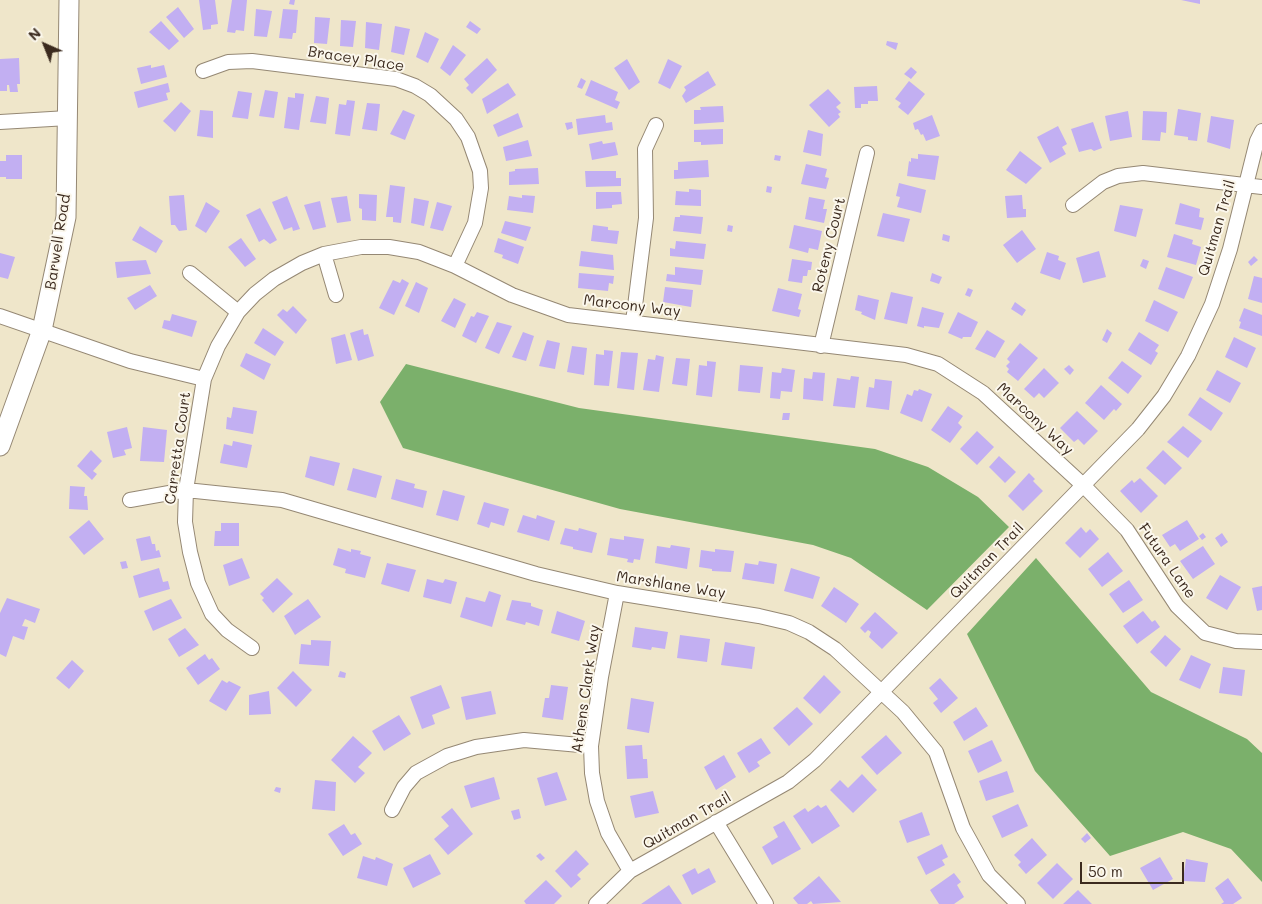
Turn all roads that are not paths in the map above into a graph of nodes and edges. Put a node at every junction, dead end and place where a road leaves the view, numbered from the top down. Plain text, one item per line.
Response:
1 (68, 0) edge
2 (203, 71) dead end
3 (68, 118) junction
4 (0, 122) edge
5 (656, 125) dead end
6 (1262, 131) edge
7 (867, 153) dead end
8 (1246, 186) junction
9 (1262, 187) edge
10 (1073, 206) dead end
11 (324, 254) junction
12 (455, 266) junction
13 (190, 272) dead end
14 (336, 295) dead end
15 (238, 312) junction
16 (0, 316) edge
17 (633, 322) junction
18 (42, 330) junction
19 (821, 346) junction
20 (204, 379) junction
21 (0, 446) edge
22 (1084, 486) junction
23 (186, 490) junction
24 (130, 500) dead end
25 (617, 593) junction
26 (1262, 642) edge
27 (252, 648) dead end
28 (882, 693) junction
29 (591, 746) junction
30 (392, 810) dead end
31 (716, 822) junction
32 (630, 871) junction
33 (596, 904) edge
34 (766, 904) edge
35 (1018, 904) edge

1 - 3 street, Barwell Road
2 - 12 street, Bracey Place
3 - 4 street
3 - 18 street, Barwell Road
5 - 17 street
6 - 8 street, Quitman Trail
7 - 19 street, Roteny Court
8 - 9 street
8 - 10 street
8 - 22 street, Quitman Trail
11 - 12 street, Marcony Way
11 - 14 street
11 - 15 street, Marcony Way
12 - 17 street, Marcony Way
13 - 15 street
15 - 20 street, Marcony Way
16 - 18 street
17 - 19 street, Marcony Way
18 - 20 street
18 - 21 street, Barwell Road
19 - 22 street, Marcony Way
20 - 23 street, Carretta Court
22 - 26 street, Futura Lane
22 - 28 street, Quitman Trail
23 - 24 street, Marshlane Way
23 - 25 street, Marshlane Way
23 - 27 street, Carretta Court
25 - 28 street, Marshlane Way
25 - 29 street, Athens Clark Way
28 - 31 street, Quitman Trail
28 - 35 street, Marshlane Way
29 - 30 street
29 - 32 street, Athens Clark Way
31 - 32 street, Quitman Trail
31 - 34 street
32 - 33 street, Quitman Trail

